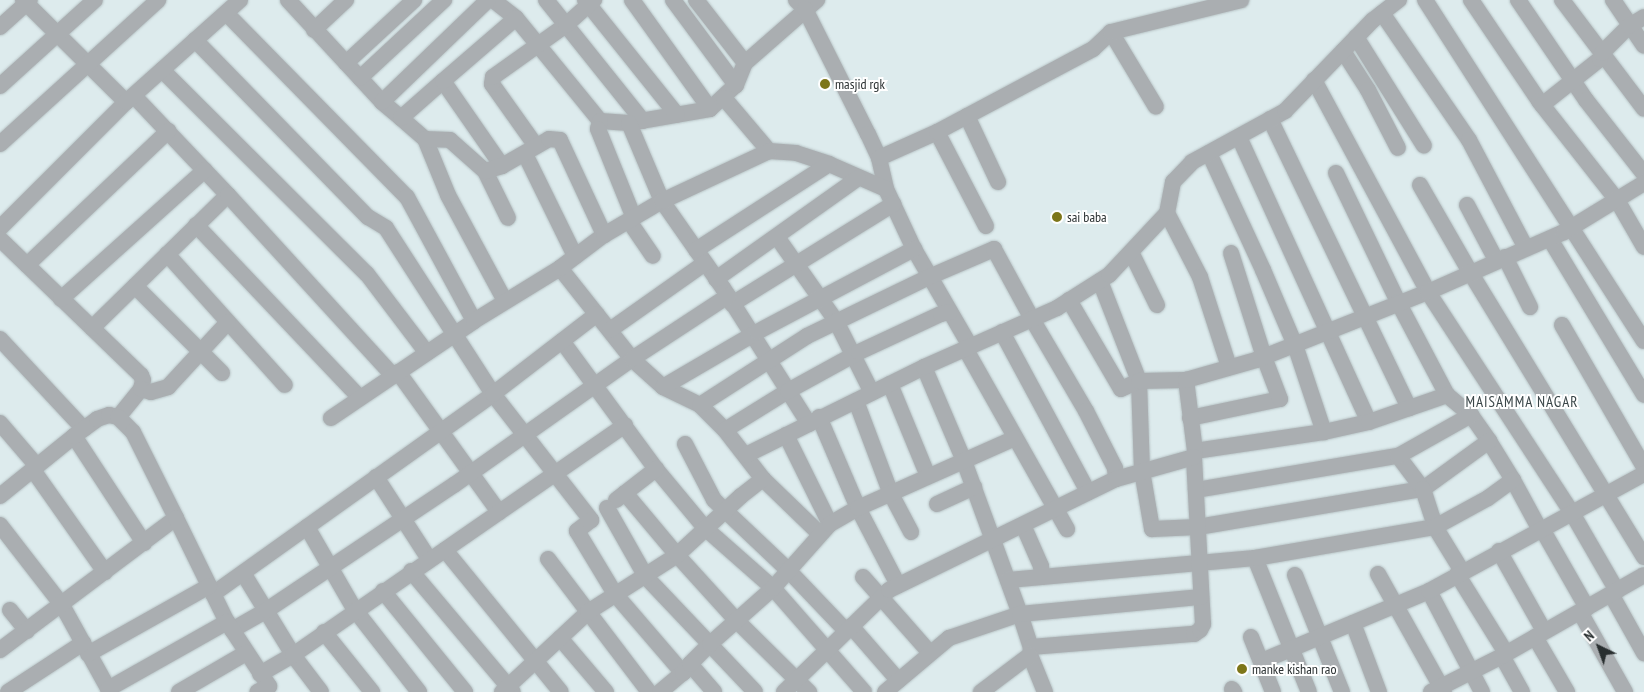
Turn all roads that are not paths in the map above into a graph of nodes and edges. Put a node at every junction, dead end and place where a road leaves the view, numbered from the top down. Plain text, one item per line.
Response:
1 (95, 0) edge
2 (158, 0) edge
3 (240, 0) edge
4 (288, 0) edge
5 (346, 0) edge
6 (414, 0) edge
7 (444, 0) edge
8 (488, 0) edge
9 (493, 0) edge
10 (546, 0) edge
11 (632, 0) edge
12 (673, 0) edge
13 (696, 0) edge
14 (1241, 0) edge
15 (1399, 0) edge
16 (1425, 0) edge
17 (1471, 0) edge
18 (1518, 0) edge
19 (1562, 0) edge
20 (1613, 0) edge
21 (26, 1) edge
22 (589, 2) edge
23 (806, 3) edge
24 (1382, 13) junction
25 (226, 14) junction
26 (1644, 17) edge
27 (516, 18) junction
28 (566, 25) junction
29 (1629, 26) junction
30 (0, 27) edge
31 (314, 30) junction
32 (1111, 32) junction
33 (58, 35) junction
34 (1356, 38) junction
35 (195, 40) junction
36 (538, 44) junction
37 (1644, 46) edge
38 (1343, 51) junction
39 (1602, 53) junction
40 (346, 63) junction
41 (745, 63) junction
42 (88, 64) junction
43 (162, 70) junction
44 (360, 78) junction
45 (1314, 80) junction
46 (443, 81) junction
47 (1573, 82) junction
48 (736, 85) junction
49 (0, 86) edge
50 (724, 98) junction
51 (130, 99) junction
52 (382, 102) junction
53 (1542, 105) junction
54 (1156, 107) dead end
55 (710, 109) junction
56 (1644, 109) edge
57 (678, 115) junction
58 (967, 116) junction
59 (401, 118) junction
60 (1270, 119) junction
61 (600, 121) junction
62 (636, 122) junction
63 (168, 131) junction
64 (937, 132) junction
65 (1239, 137) junction
66 (425, 139) junction
67 (0, 144) edge
68 (1424, 146) dead end
69 (1398, 148) dead end
70 (531, 150) junction
71 (769, 151) junction
72 (1209, 153) junction
73 (879, 158) junction
74 (829, 164) junction
75 (502, 166) junction
76 (205, 170) junction
77 (484, 171) junction
78 (1336, 173) dead end
79 (1644, 174) edge
80 (858, 178) junction
81 (998, 182) dead end
82 (1644, 183) edge
83 (1420, 185) dead end
84 (886, 189) junction
85 (228, 195) junction
86 (1617, 200) junction
87 (662, 202) junction
88 (893, 204) junction
89 (1467, 205) dead end
90 (1167, 213) junction
91 (508, 218) dead end
92 (632, 219) junction
93 (196, 225) junction
94 (986, 226) dead end
95 (1572, 226) junction
96 (0, 228) edge
97 (604, 235) junction
98 (777, 237) junction
99 (0, 238) edge
100 (1550, 239) junction
101 (1644, 247) edge
102 (1526, 248) junction
103 (914, 249) junction
104 (1131, 252) junction
105 (1231, 253) dead end
106 (167, 254) junction
107 (575, 256) junction
108 (653, 256) dead end
109 (700, 256) junction
110 (1500, 259) junction
111 (27, 265) junction
112 (797, 266) junction
113 (560, 268) junction
114 (1470, 272) junction
115 (929, 277) junction
116 (716, 279) junction
117 (1100, 281) junction
118 (135, 286) junction
119 (1428, 292) junction
120 (61, 299) junction
121 (819, 299) junction
122 (730, 300) junction
123 (1069, 300) junction
124 (505, 301) junction
125 (1398, 302) junction
126 (1157, 305) dead end
127 (1530, 306) dead end
128 (950, 312) junction
129 (597, 314) junction
130 (1366, 315) junction
131 (1032, 319) junction
132 (474, 321) junction
133 (228, 322) junction
134 (836, 322) junction
135 (1562, 325) dead end
136 (92, 328) junction
137 (610, 330) junction
138 (1329, 331) junction
139 (1002, 332) junction
140 (455, 334) junction
141 (751, 335) junction
142 (0, 339) edge
143 (562, 341) junction
144 (1644, 341) edge
145 (1295, 345) junction
146 (968, 347) junction
147 (201, 352) junction
148 (426, 353) junction
149 (853, 355) junction
150 (1264, 357) junction
151 (632, 359) junction
152 (768, 361) junction
153 (924, 367) junction
154 (1229, 368) junction
155 (222, 373) dead end
156 (396, 374) junction
157 (1186, 380) junction
158 (1140, 381) junction
159 (890, 384) junction
160 (285, 385) dead end
161 (596, 385) junction
162 (663, 388) junction
163 (141, 389) junction
164 (788, 391) junction
165 (872, 393) junction
166 (493, 394) junction
167 (1447, 395) junction
168 (1644, 395) edge
169 (360, 398) junction
170 (856, 401) junction
171 (700, 405) junction
172 (1409, 408) junction
173 (1470, 415) junction
174 (118, 417) junction
175 (332, 418) dead end
176 (1190, 418) junction
177 (814, 421) junction
178 (1369, 422) junction
179 (0, 424) edge
180 (625, 425) junction
181 (724, 430) junction
182 (79, 432) junction
183 (440, 432) junction
184 (1324, 432) junction
185 (525, 435) junction
186 (786, 435) junction
187 (1015, 438) junction
188 (1489, 442) junction
189 (685, 444) dead end
190 (1194, 454) junction
191 (746, 455) junction
192 (1398, 456) junction
193 (964, 461) junction
194 (1644, 467) edge
195 (35, 468) junction
196 (656, 468) junction
197 (1142, 471) junction
198 (470, 474) junction
199 (555, 474) junction
200 (1644, 474) edge
201 (928, 476) junction
202 (376, 477) junction
203 (1116, 478) junction
204 (763, 479) junction
205 (1514, 480) junction
206 (974, 487) junction
207 (1423, 489) junction
208 (1196, 490) junction
209 (1088, 492) junction
210 (625, 493) junction
211 (891, 494) junction
212 (1606, 495) junction
213 (0, 496) edge
214 (937, 504) dead end
215 (607, 508) junction
216 (858, 508) junction
217 (1056, 509) junction
218 (726, 510) junction
219 (499, 512) junction
220 (1572, 514) junction
221 (176, 518) junction
222 (402, 519) junction
223 (591, 520) junction
224 (0, 524) edge
225 (1023, 525) junction
226 (307, 527) junction
227 (1198, 527) junction
228 (1435, 527) junction
229 (705, 528) junction
230 (825, 529) junction
231 (1067, 529) dead end
232 (1541, 530) junction
233 (911, 532) dead end
234 (993, 540) junction
235 (144, 543) junction
236 (445, 550) junction
237 (1499, 551) junction
238 (677, 556) junction
239 (1255, 558) junction
240 (1644, 558) edge
241 (429, 559) junction
242 (548, 559) dead end
243 (1199, 562) junction
244 (330, 567) junction
245 (788, 570) junction
246 (411, 571) junction
247 (105, 572) junction
248 (1460, 572) junction
249 (243, 573) junction
250 (1378, 574) dead end
251 (1295, 575) dead end
252 (1644, 575) edge
253 (646, 577) junction
254 (862, 577) dead end
255 (1042, 577) junction
256 (1008, 580) junction
257 (898, 585) junction
258 (773, 588) junction
259 (211, 590) junction
260 (383, 591) junction
261 (1429, 591) junction
262 (1614, 592) junction
263 (615, 594) junction
264 (1201, 597) junction
265 (881, 598) junction
266 (62, 604) junction
267 (1396, 604) junction
268 (10, 610) dead end
269 (267, 610) junction
270 (355, 610) junction
271 (1583, 610) junction
272 (588, 612) junction
273 (1020, 614) junction
274 (736, 620) junction
275 (1353, 623) junction
276 (230, 626) junction
277 (848, 628) junction
278 (27, 631) junction
279 (324, 632) junction
280 (1539, 634) junction
281 (1251, 636) dead end
282 (1319, 637) junction
283 (560, 638) junction
284 (710, 644) junction
285 (1291, 648) junction
286 (86, 649) junction
287 (827, 649) junction
288 (0, 650) edge
289 (1030, 651) junction
290 (246, 653) junction
291 (930, 653) junction
292 (1644, 653) edge
293 (1504, 654) junction
294 (292, 655) junction
295 (535, 660) junction
296 (1262, 661) junction
297 (686, 669) junction
298 (1471, 671) junction
299 (260, 674) junction
300 (797, 678) junction
301 (898, 680) junction
302 (109, 690) edge
303 (508, 690) edge
304 (1439, 690) edge
305 (8, 692) edge
306 (178, 692) edge
307 (257, 692) edge
308 (321, 692) edge
309 (372, 692) edge
310 (419, 692) edge
311 (465, 692) edge
312 (561, 692) edge
313 (606, 692) edge
314 (649, 692) edge
315 (660, 692) edge
316 (714, 692) edge
317 (755, 692) edge
318 (784, 692) edge
319 (809, 692) edge
320 (864, 692) edge
321 (885, 692) edge
322 (981, 692) edge
323 (1044, 692) edge
324 (1273, 692) edge
325 (1309, 692) edge
326 (1342, 692) edge
327 (1379, 692) edge
328 (1482, 692) edge
329 (1522, 692) edge
330 (1567, 692) edge
331 (1625, 692) edge

1 - 33 street
2 - 42 street
3 - 25 street
4 - 31 street
5 - 31 street
6 - 40 street
7 - 44 street
8 - 52 street
9 - 27 street
10 - 28 street
11 - 55 street
12 - 48 street
13 - 41 street
14 - 32 street
15 - 24 street
16 - 95 street
17 - 53 street
18 - 47 street
19 - 39 street
20 - 29 street
21 - 30 street
21 - 33 street
22 - 28 street
22 - 57 street
23 - 41 street
23 - 73 street
24 - 34 street
24 - 102 street
25 - 35 street
25 - 132 street
26 - 29 street
27 - 36 street
27 - 46 street
28 - 36 street
28 - 62 street
29 - 37 street
29 - 39 street
31 - 40 street
32 - 54 street
32 - 58 street
33 - 42 street
33 - 49 street
34 - 38 street
34 - 68 street
35 - 43 street
35 - 140 street
36 - 61 street
36 - 70 street
38 - 45 street
38 - 69 street
39 - 47 street
39 - 56 street
40 - 44 street
41 - 48 street
42 - 51 street
42 - 67 street
43 - 51 street
43 - 148 street
44 - 52 street
45 - 60 street
45 - 119 street
46 - 59 street
46 - 75 street
47 - 53 street
47 - 79 street
48 - 50 street
50 - 55 street
50 - 71 street
51 - 63 street
51 - 96 street
52 - 59 street
53 - 86 street
55 - 57 street
57 - 62 street
58 - 64 street
58 - 81 street
59 - 66 street
60 - 65 street
60 - 130 street
61 - 62 street
61 - 92 street
62 - 87 street
63 - 76 street
63 - 111 street
64 - 73 street
64 - 94 street
65 - 72 street
65 - 138 street
66 - 77 street
66 - 124 street
70 - 75 street
70 - 97 street
70 - 107 street
71 - 74 street
71 - 87 street
72 - 90 street
72 - 145 street
73 - 84 street
74 - 80 street
74 - 109 street
75 - 77 street
76 - 85 street
76 - 120 street
77 - 91 street
78 - 125 street
80 - 84 street
80 - 98 street
82 - 86 street
83 - 114 street
84 - 88 street
85 - 93 street
85 - 156 street
86 - 95 street
86 - 101 street
87 - 92 street
87 - 109 street
88 - 103 street
88 - 112 street
89 - 110 street
90 - 104 street
90 - 154 street
92 - 97 street
92 - 108 street
93 - 106 street
93 - 169 street
95 - 100 street
95 - 144 street
97 - 107 street
98 - 112 street
98 - 116 street
99 - 111 street
100 - 102 street
100 - 168 street
102 - 110 street
103 - 115 street
103 - 121 street
104 - 117 street
104 - 126 street
105 - 150 street
106 - 118 street
106 - 133 street
107 - 113 street
109 - 116 street
109 - 137 street
110 - 114 street
110 - 127 street
111 - 120 street
112 - 121 street
112 - 122 street
113 - 124 street
113 - 129 street
114 - 119 street
114 - 212 street
115 - 128 street
115 - 131 street
115 - 134 street
116 - 122 street
117 - 123 street
117 - 158 street
118 - 136 street
118 - 147 street
119 - 125 street
119 - 220 street
120 - 136 street
121 - 134 street
121 - 141 street
122 - 141 street
122 - 151 street
123 - 131 street
123 - 158 street
124 - 132 street
125 - 130 street
125 - 167 street
128 - 146 street
128 - 149 street
129 - 137 street
129 - 143 street
130 - 138 street
130 - 172 street
131 - 139 street
131 - 203 street
132 - 140 street
133 - 147 street
133 - 160 street
134 - 149 street
134 - 152 street
135 - 194 street
136 - 163 street
137 - 151 street
138 - 145 street
138 - 178 street
139 - 146 street
139 - 209 street
140 - 148 street
140 - 166 street
141 - 152 street
141 - 162 street
142 - 182 street
143 - 161 street
143 - 166 street
145 - 150 street
145 - 184 street
146 - 153 street
146 - 187 street
147 - 155 street
147 - 163 street
148 - 156 street
149 - 164 street
149 - 165 street
150 - 154 street
150 - 176 street
151 - 161 street
151 - 162 street
152 - 164 street
152 - 171 street
153 - 159 street
153 - 193 street
154 - 157 street
156 - 169 street
156 - 183 street
157 - 158 street
157 - 176 street
158 - 197 street
159 - 165 street
159 - 201 street
161 - 180 street
161 - 185 street
162 - 171 street
163 - 174 street
164 - 177 street
164 - 181 street
165 - 170 street
166 - 183 street
166 - 185 street
167 - 172 street
167 - 173 street
169 - 175 street
170 - 177 street
170 - 211 street
171 - 181 street
172 - 178 street
173 - 188 street
173 - 192 street
174 - 182 street
174 - 221 street
176 - 190 street
177 - 186 street
177 - 216 street
178 - 184 street
179 - 195 street
180 - 196 street
180 - 199 street
181 - 191 street
182 - 195 street
182 - 235 street
183 - 198 street
183 - 202 street
184 - 190 street
185 - 198 street
185 - 199 street
186 - 191 street
186 - 230 street
187 - 193 street
187 - 217 street
188 - 205 street
188 - 207 street
189 - 218 street
190 - 197 street
190 - 208 street
191 - 204 street
192 - 207 street
192 - 208 street
193 - 201 street
193 - 206 street
195 - 213 street
195 - 247 street
196 - 210 street
196 - 229 street
197 - 203 street
197 - 227 street
198 - 219 street
198 - 222 street
199 - 219 street
199 - 223 street
200 - 212 street
201 - 211 street
202 - 222 street
202 - 226 street
203 - 209 street
204 - 218 street
204 - 230 street
205 - 228 street
205 - 232 street
206 - 214 street
206 - 234 street
207 - 227 street
207 - 228 street
208 - 227 street
209 - 217 street
210 - 215 street
210 - 238 street
211 - 216 street
211 - 233 street
212 - 220 street
212 - 240 street
215 - 223 street
215 - 253 street
216 - 230 street
216 - 257 street
217 - 225 street
217 - 231 street
218 - 229 street
218 - 245 street
219 - 236 street
220 - 232 street
220 - 262 street
221 - 235 street
221 - 259 street
222 - 241 street
222 - 244 street
223 - 263 street
224 - 266 street
225 - 234 street
225 - 255 street
226 - 244 street
226 - 249 street
227 - 243 street
228 - 239 street
228 - 248 street
229 - 238 street
229 - 258 street
230 - 245 street
232 - 237 street
232 - 271 street
234 - 256 street
234 - 257 street
235 - 247 street
236 - 241 street
236 - 295 street
237 - 248 street
237 - 280 street
238 - 253 street
238 - 274 street
239 - 243 street
239 - 285 street
241 - 246 street
242 - 272 street
243 - 255 street
243 - 264 street
244 - 269 street
244 - 270 street
245 - 258 street
245 - 277 street
246 - 260 street
246 - 303 street
247 - 266 street
248 - 261 street
248 - 293 street
249 - 259 street
249 - 269 street
250 - 267 street
251 - 282 street
252 - 262 street
253 - 263 street
253 - 284 street
254 - 265 street
255 - 256 street
256 - 273 street
257 - 265 street
258 - 274 street
258 - 287 street
259 - 276 street
259 - 286 street
260 - 270 street
260 - 311 street
261 - 267 street
261 - 298 street
262 - 271 street
262 - 292 street
263 - 272 street
263 - 297 street
264 - 273 street
264 - 289 street
265 - 277 street
265 - 291 street
266 - 278 street
266 - 286 street
267 - 275 street
267 - 304 street
268 - 278 street
269 - 276 street
269 - 294 street
270 - 279 street
270 - 310 street
271 - 280 street
271 - 331 street
272 - 283 street
272 - 314 street
273 - 289 street
273 - 291 street
274 - 284 street
274 - 300 street
275 - 282 street
275 - 327 street
276 - 290 street
276 - 302 street
277 - 287 street
277 - 301 street
278 - 288 street
279 - 294 street
279 - 309 street
280 - 293 street
280 - 330 street
281 - 296 street
282 - 285 street
282 - 326 street
283 - 295 street
283 - 313 street
284 - 297 street
284 - 317 street
285 - 296 street
285 - 325 street
286 - 302 street
286 - 305 street
287 - 300 street
287 - 320 street
289 - 322 street
289 - 323 street
290 - 299 street
290 - 306 street
291 - 301 street
293 - 298 street
293 - 329 street
294 - 299 street
294 - 308 street
295 - 303 street
295 - 312 street
296 - 324 street
297 - 315 street
297 - 316 street
298 - 304 street
298 - 328 street
299 - 307 street
300 - 318 street
300 - 319 street
301 - 321 street

